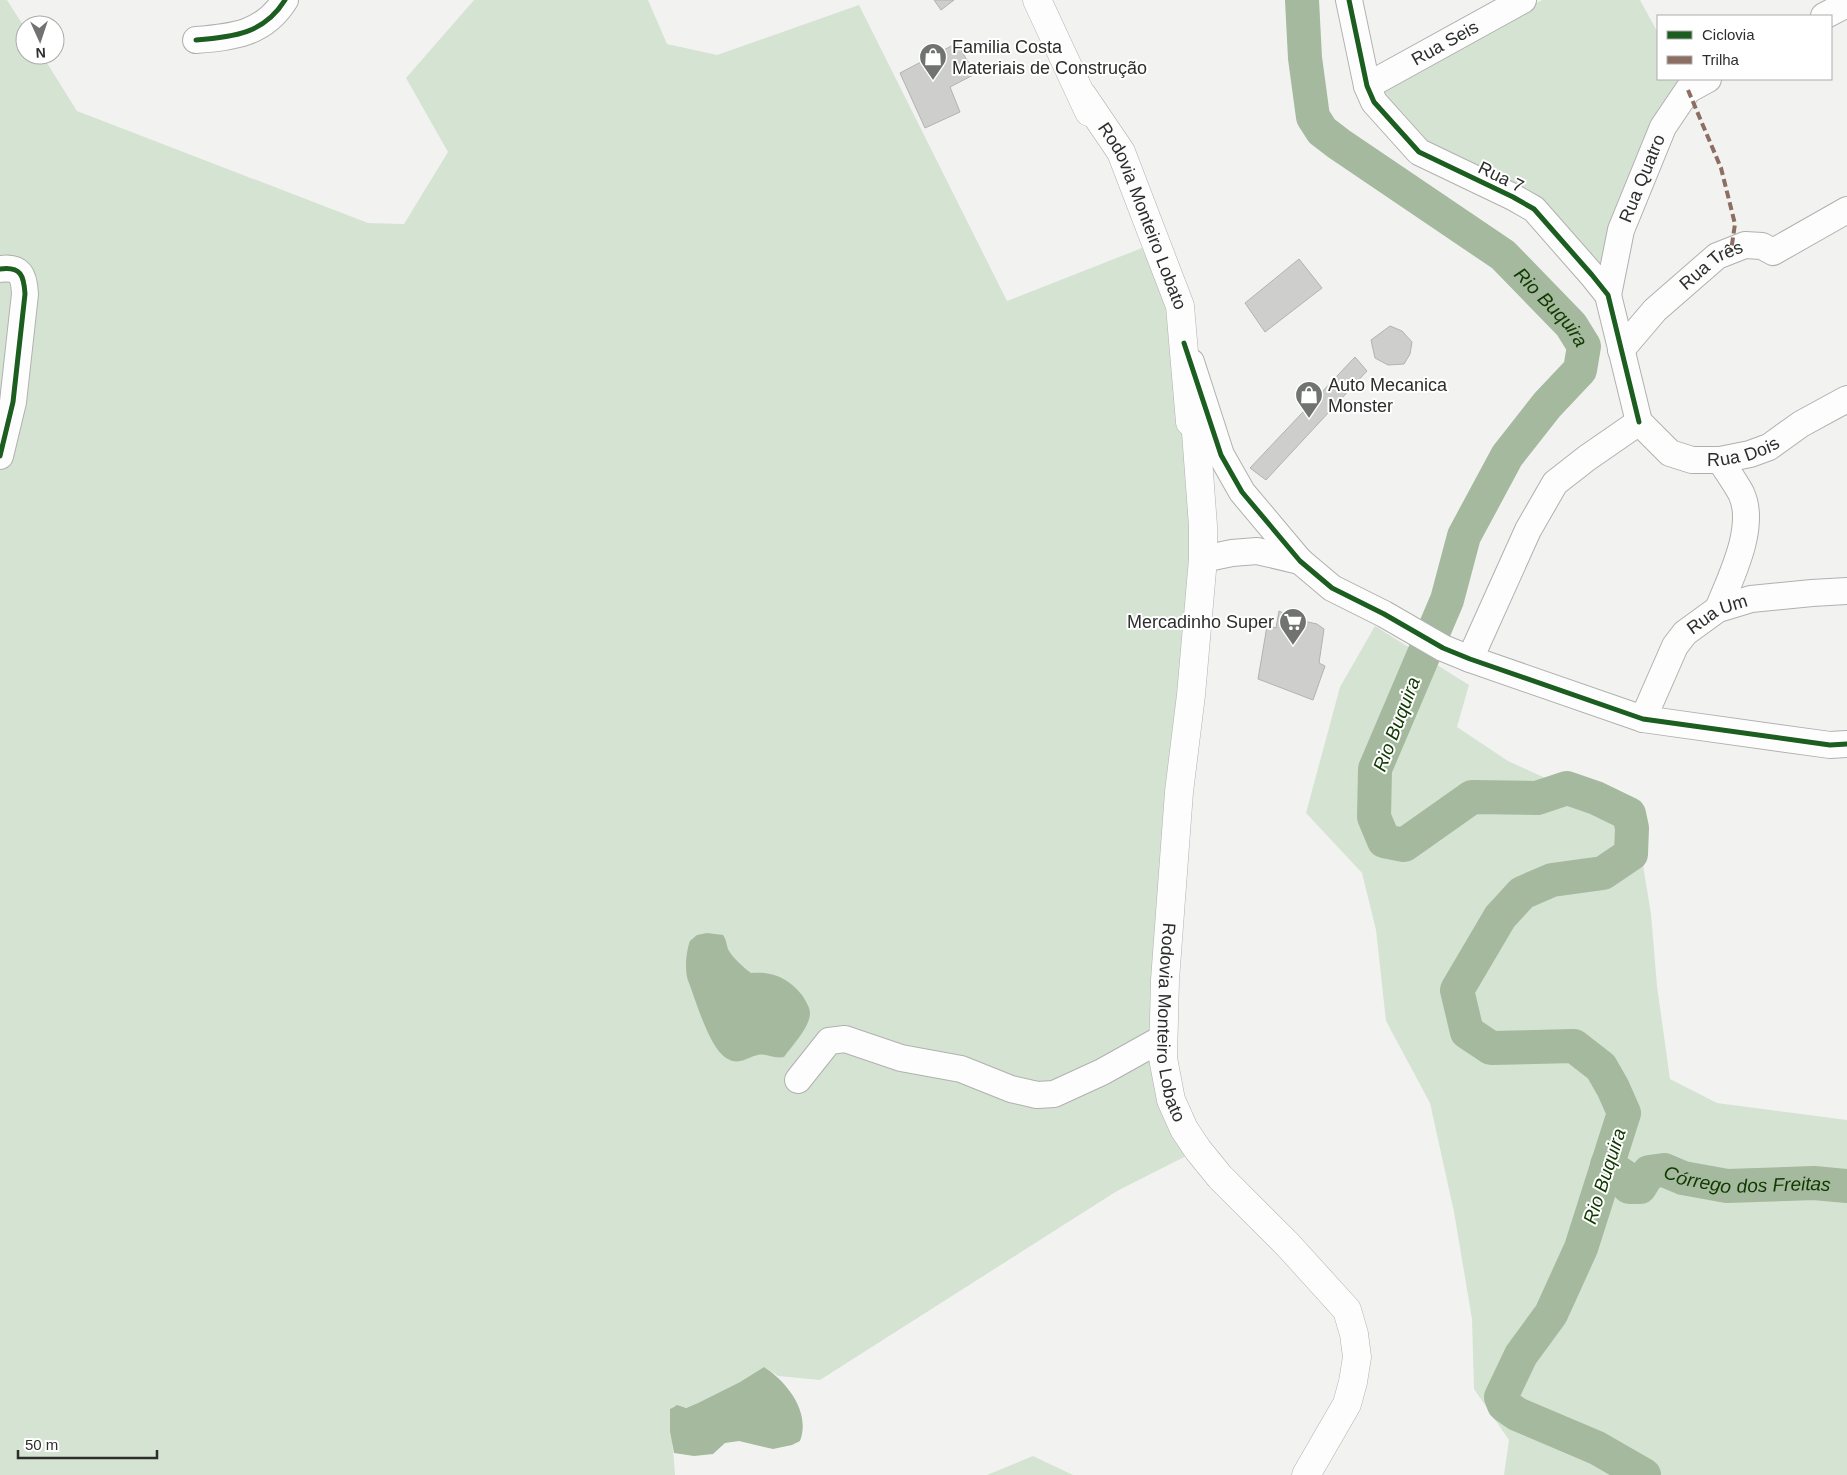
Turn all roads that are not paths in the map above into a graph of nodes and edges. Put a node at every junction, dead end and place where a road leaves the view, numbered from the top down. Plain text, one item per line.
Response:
1 (285, 0) edge
2 (1038, 0) edge
3 (1348, 0) edge
4 (1523, 0) edge
5 (1847, 4) edge
6 (1826, 15) edge
7 (196, 40) dead end
8 (1706, 80) edge
9 (1368, 86) junction
10 (1847, 210) edge
11 (0, 269) edge
12 (1608, 295) junction
13 (1184, 343) junction
14 (1621, 350) junction
15 (1847, 399) edge
16 (1639, 422) junction
17 (0, 456) edge
18 (1720, 460) junction
19 (1203, 559) junction
20 (1300, 561) junction
21 (1847, 591) edge
22 (1718, 609) junction
23 (1470, 659) junction
24 (1643, 719) junction
25 (1841, 748) edge
26 (1163, 1038) junction
27 (798, 1080) dead end
28 (1306, 1475) edge

1 - 7 street
2 - 13 main road, Rodovia Monteiro Lobato
3 - 9 street, Rua 7
4 - 9 street, Rua Seis
5 - 6 street
8 - 12 street, Rua Quatro
9 - 12 street, Rua 7
10 - 14 street, Rua Três
11 - 17 street
12 - 14 street, Rua 7
13 - 19 main road, Rodovia Monteiro Lobato
13 - 20 street
14 - 16 street, Rua 7
15 - 18 street, Rua Dois
16 - 18 street, Rua Dois
16 - 23 street
18 - 22 street
19 - 20 street
19 - 26 main road, Rodovia Monteiro Lobato
20 - 23 street
21 - 22 street, Rua Um
22 - 24 street, Rua Um
23 - 24 street
24 - 25 street
26 - 27 street
26 - 28 main road, Rodovia Monteiro Lobato

